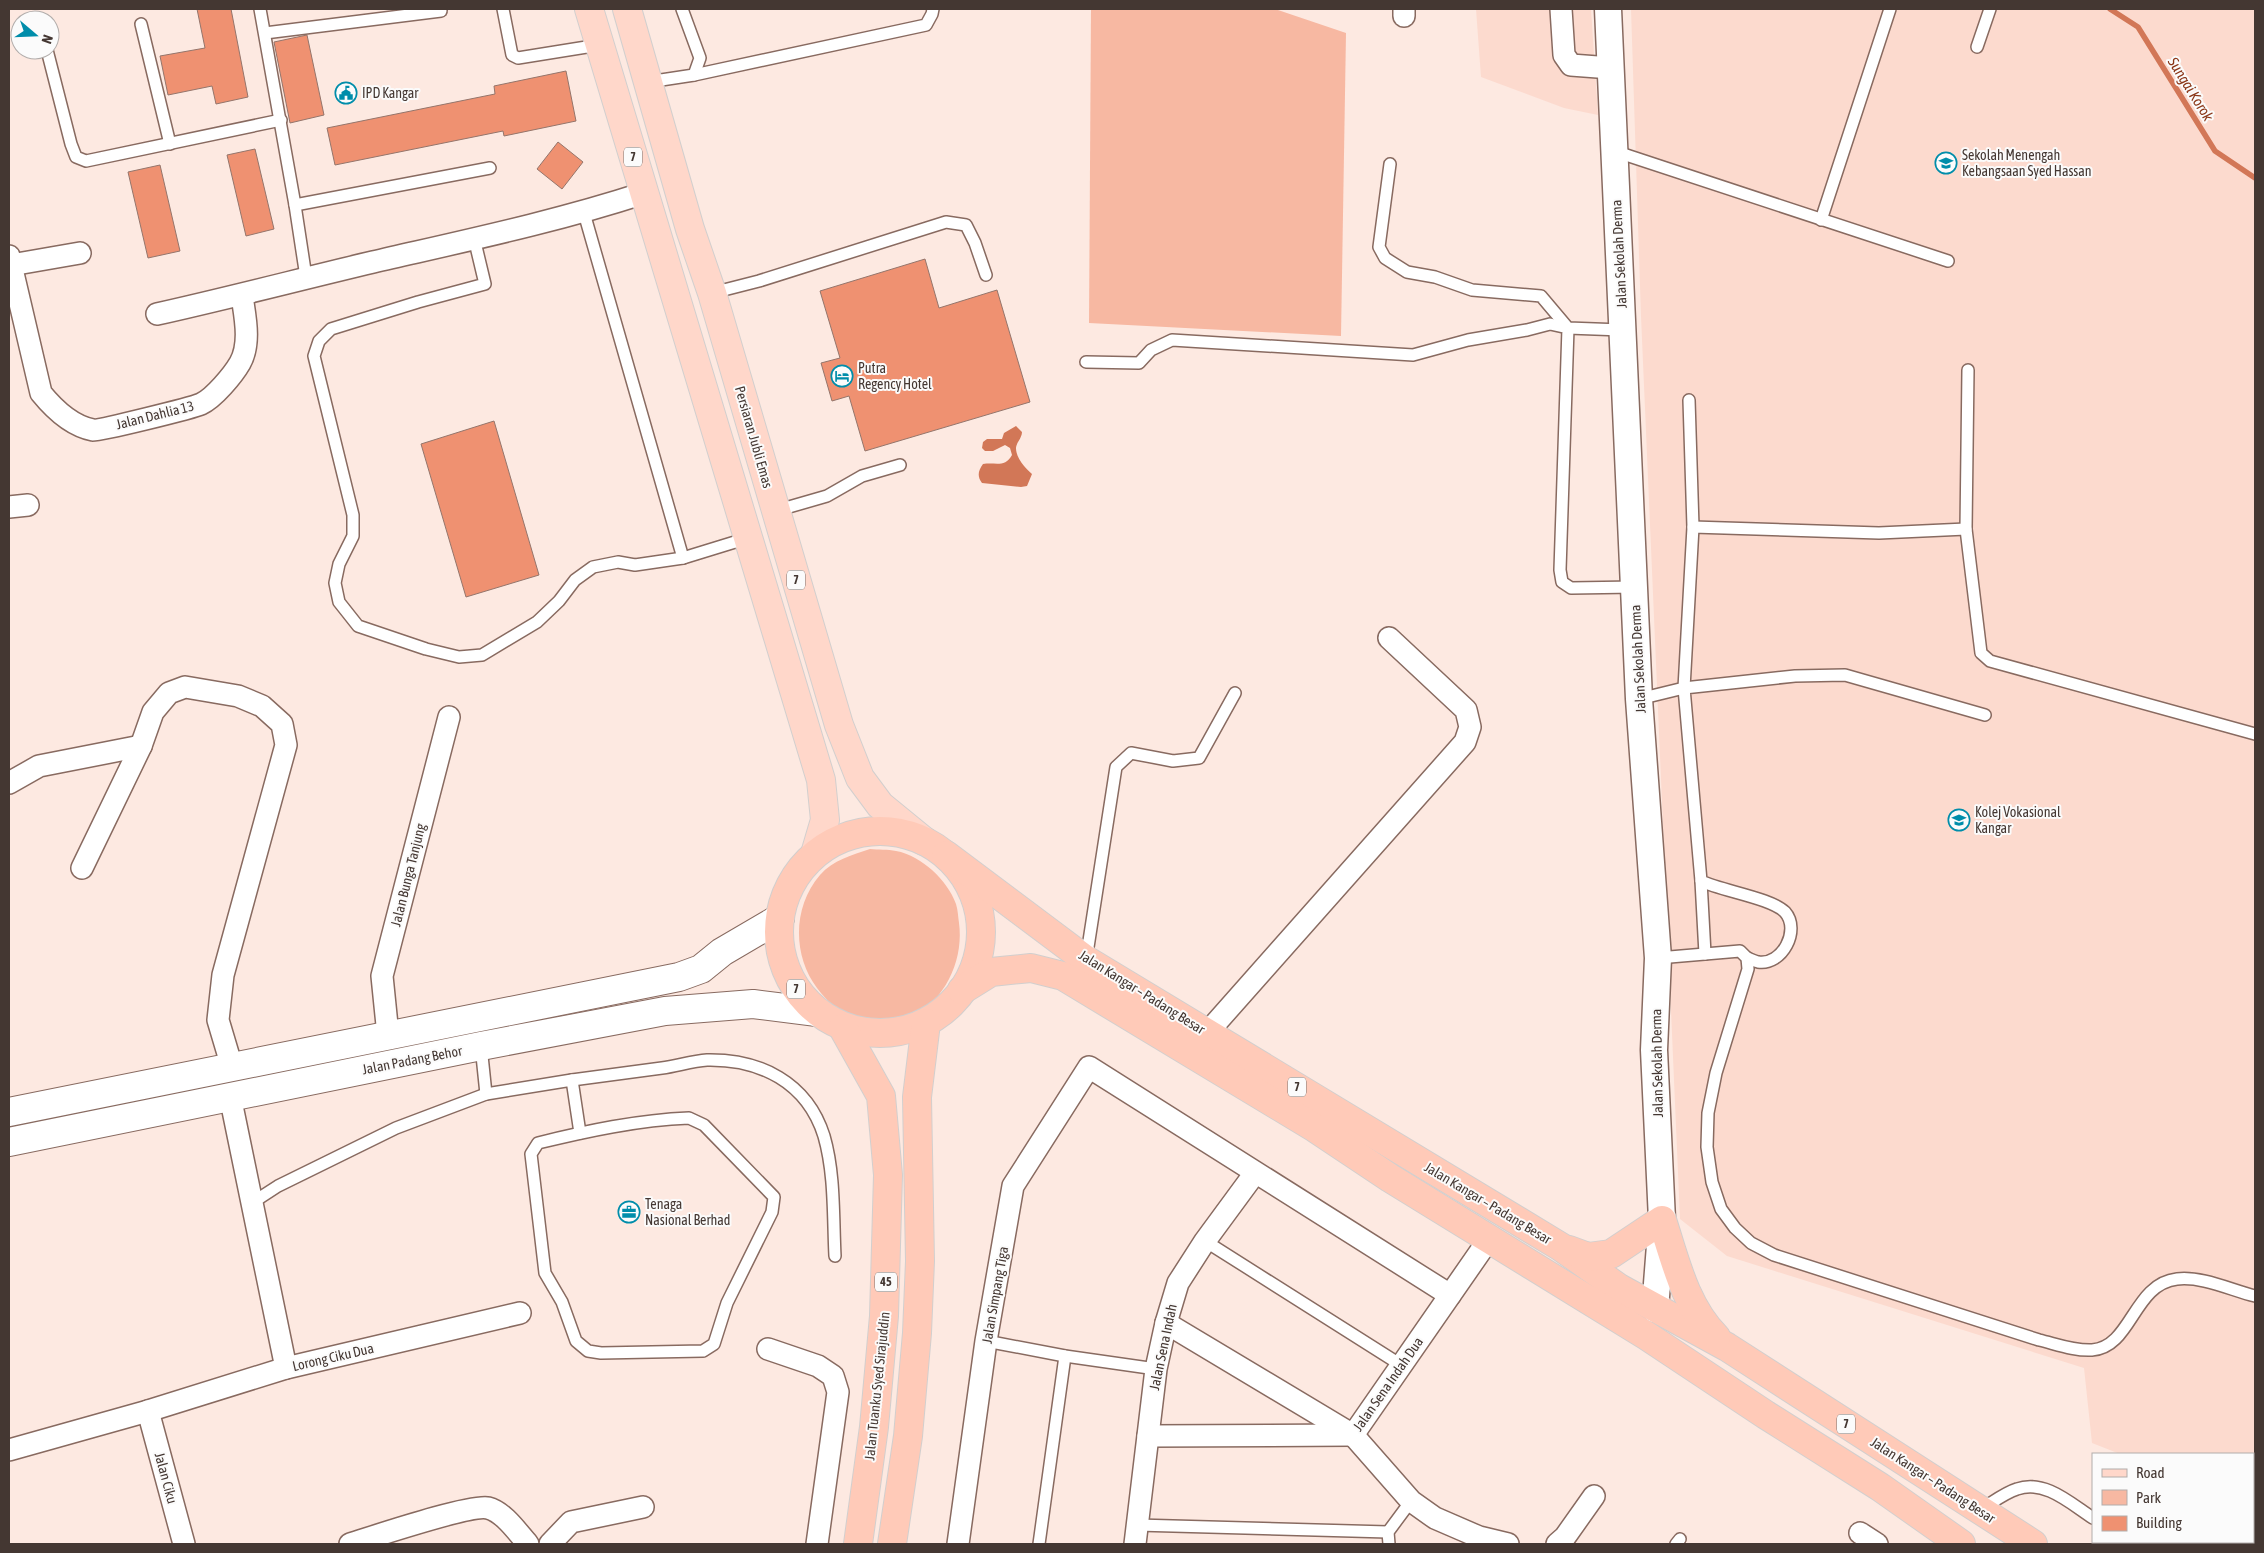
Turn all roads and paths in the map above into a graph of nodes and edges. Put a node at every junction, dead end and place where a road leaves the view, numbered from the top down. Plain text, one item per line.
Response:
1 (260, 9) edge
2 (502, 9) edge
3 (589, 9) edge
4 (626, 9) edge
5 (682, 9) edge
6 (933, 9) edge
7 (1561, 9) edge
8 (1608, 9) edge
9 (1890, 9) edge
10 (1990, 9) edge
11 (441, 11) dead end
12 (141, 24) dead end
13 (265, 33) junction
14 (599, 45) junction
15 (1976, 47) dead end
16 (50, 60) edge
17 (1611, 68) junction
18 (694, 75) junction
19 (648, 82) junction
20 (280, 120) junction
21 (170, 144) junction
22 (1614, 151) junction
23 (1390, 164) dead end
24 (490, 168) dead end
25 (644, 193) junction
26 (295, 204) junction
27 (584, 213) junction
28 (1821, 220) junction
29 (474, 238) junction
30 (80, 253) dead end
31 (10, 261) edge
32 (1948, 261) dead end
33 (986, 275) dead end
34 (306, 277) junction
35 (712, 293) junction
36 (242, 296) junction
37 (678, 305) junction
38 (157, 314) dead end
39 (1568, 328) junction
40 (1622, 330) junction
41 (1086, 362) dead end
42 (1968, 370) dead end
43 (1689, 400) dead end
44 (900, 464) dead end
45 (775, 511) junction
46 (1693, 527) junction
47 (1966, 529) junction
48 (748, 538) junction
49 (682, 558) junction
50 (1635, 587) junction
51 (1389, 638) dead end
52 (1684, 688) junction
53 (1235, 692) dead end
54 (1639, 699) junction
55 (1985, 715) dead end
56 (449, 717) dead end
57 (2255, 734) edge
58 (141, 746) junction
59 (9, 783) edge
60 (935, 848) junction
61 (815, 854) junction
62 (82, 868) dead end
63 (1701, 881) junction
64 (780, 918) junction
65 (1705, 954) junction
66 (1658, 958) junction
67 (1747, 958) junction
68 (1086, 960) junction
69 (962, 990) junction
70 (817, 1012) junction
71 (926, 1023) junction
72 (843, 1028) junction
73 (1207, 1033) junction
74 (388, 1035) junction
75 (481, 1046) junction
76 (232, 1067) junction
77 (572, 1080) junction
78 (486, 1094) junction
79 (230, 1096) junction
80 (9, 1112) edge
81 (580, 1133) junction
82 (9, 1142) edge
83 (1255, 1173) junction
84 (252, 1203) junction
85 (1662, 1220) junction
86 (1488, 1239) junction
87 (1205, 1241) junction
88 (1561, 1247) junction
89 (835, 1256) dead end
90 (1450, 1295) junction
91 (2255, 1296) edge
92 (1598, 1307) junction
93 (1655, 1309) junction
94 (520, 1312) dead end
95 (1166, 1323) junction
96 (986, 1341) junction
97 (1727, 1347) junction
98 (768, 1349) dead end
99 (1065, 1356) junction
100 (1682, 1359) junction
101 (1401, 1365) junction
102 (286, 1368) junction
103 (1156, 1369) junction
104 (148, 1411) junction
105 (1353, 1435) junction
106 (1148, 1436) junction
107 (9, 1450) edge
108 (1594, 1496) dead end
109 (1411, 1501) junction
110 (643, 1507) dead end
111 (1979, 1511) junction
112 (2092, 1517) edge
113 (1388, 1532) junction
114 (1136, 1534) edge
115 (1943, 1539) edge
116 (551, 1543) edge
117 (184, 1544) edge
118 (350, 1544) edge
119 (528, 1544) edge
120 (817, 1544) edge
121 (858, 1544) edge
122 (892, 1544) edge
123 (958, 1544) edge
124 (1039, 1544) edge
125 (1389, 1544) edge
126 (1508, 1544) edge
127 (1557, 1544) edge
128 (2033, 1544) edge

1 - 13 lane
2 - 14 lane
3 - 14 main road, 7
4 - 19 main road, Persiaran Jubli Emas / 7
5 - 18 lane
6 - 18 lane
7 - 17 street
8 - 17 street, Jalan Sekolah Derma
9 - 28 lane
10 - 15 lane
11 - 13 lane
12 - 21 lane
13 - 20 lane
14 - 25 main road, 7
16 - 21 lane
17 - 22 street, Jalan Sekolah Derma
18 - 19 lane
19 - 35 main road, Persiaran Jubli Emas / 7
20 - 21 lane
20 - 26 lane
22 - 28 lane
22 - 40 street, Jalan Sekolah Derma
23 - 39 lane
24 - 26 lane
25 - 27 street
25 - 37 main road, 7
26 - 34 lane
27 - 29 street
27 - 49 lane
28 - 32 lane
29 - 34 street
29 - 49 lane
30 - 31 street
31 - 36 street, Jalan Dahlia 13
33 - 35 lane
34 - 36 street
35 - 37 main road
35 - 45 main road, Persiaran Jubli Emas / 7
36 - 38 street
37 - 48 main road, 7
39 - 40 lane
39 - 41 lane
39 - 50 lane
40 - 50 street, Jalan Sekolah Derma
42 - 47 lane
43 - 46 lane
44 - 45 lane
45 - 60 main road, Persiaran Jubli Emas / 7
46 - 47 lane
46 - 52 lane
47 - 57 lane
48 - 49 lane
48 - 61 main road, 7
50 - 54 street, Jalan Sekolah Derma
51 - 73 street
52 - 54 lane
52 - 55 lane
52 - 63 lane
53 - 68 lane
54 - 66 street, Jalan Sekolah Derma
56 - 74 street, Jalan Bunga Tanjung
58 - 59 street
58 - 62 street
58 - 76 street
60 - 61 highway, 7
60 - 68 highway, Jalan Kangar – Padang Besar / 7
60 - 69 highway, 7
61 - 64 highway, 7
63 - 65 lane
63 - 67 lane
64 - 70 highway, 7
64 - 74 main road, Jalan Padang Behor
65 - 66 lane
65 - 67 lane
66 - 85 street, Jalan Sekolah Derma
67 - 91 lane
68 - 73 highway, Jalan Kangar – Padang Besar / 7
69 - 71 highway, 7
69 - 86 highway, Jalan Kangar – Padang Besar / 7
70 - 72 highway, 7
70 - 75 main road, Jalan Padang Behor
71 - 72 highway, 7
71 - 122 highway
72 - 121 highway, Jalan Tuanku Syed Sirajuddin / 45
73 - 88 highway, Jalan Kangar – Padang Besar / 7
74 - 76 main road, Jalan Padang Behor
75 - 78 lane
75 - 79 main road, Jalan Padang Behor
76 - 80 main road, Jalan Padang Behor
77 - 78 lane
77 - 81 lane
77 - 89 lane
78 - 84 lane
79 - 82 main road, Jalan Padang Behor
79 - 84 street
81 - 81 lane
83 - 87 street, Jalan Sena Indah
83 - 90 street
83 - 96 street, Jalan Simpang Tiga
84 - 102 street
85 - 88 highway
85 - 93 street, Jalan Sekolah Derma
85 - 97 highway
86 - 90 street, Jalan Sena Indah Dua
86 - 92 highway, Jalan Kangar – Padang Besar / 7
87 - 95 street, Jalan Sena Indah
87 - 101 lane
88 - 93 highway, Jalan Kangar – Padang Besar / 7
90 - 101 street, Jalan Sena Indah Dua
92 - 93 highway
92 - 100 highway, Jalan Kangar – Padang Besar / 7
93 - 97 highway, Jalan Kangar – Padang Besar / 7
93 - 100 highway
94 - 102 street, Lorong Ciku Dua
95 - 103 street, Jalan Sena Indah
95 - 105 street
96 - 99 lane
96 - 123 street, Jalan Simpang Tiga
97 - 111 highway, Jalan Kangar – Padang Besar / 7
98 - 120 street
99 - 103 lane
99 - 124 lane
100 - 115 highway, Jalan Kangar – Padang Besar / 7
101 - 105 street, Jalan Sena Indah Dua
102 - 104 street, Lorong Ciku Dua
103 - 106 street, Jalan Sena Indah
104 - 107 street, Lorong Ciku Dua
104 - 117 street, Jalan Ciku
105 - 106 street, Jalan Sena Indah Dua
105 - 109 street
106 - 114 street, Jalan Sena Indah
108 - 127 street
109 - 113 lane
109 - 126 street
110 - 116 street
111 - 112 lane
111 - 128 highway, Jalan Kangar – Padang Besar / 7
113 - 114 lane
113 - 125 lane
118 - 119 street

